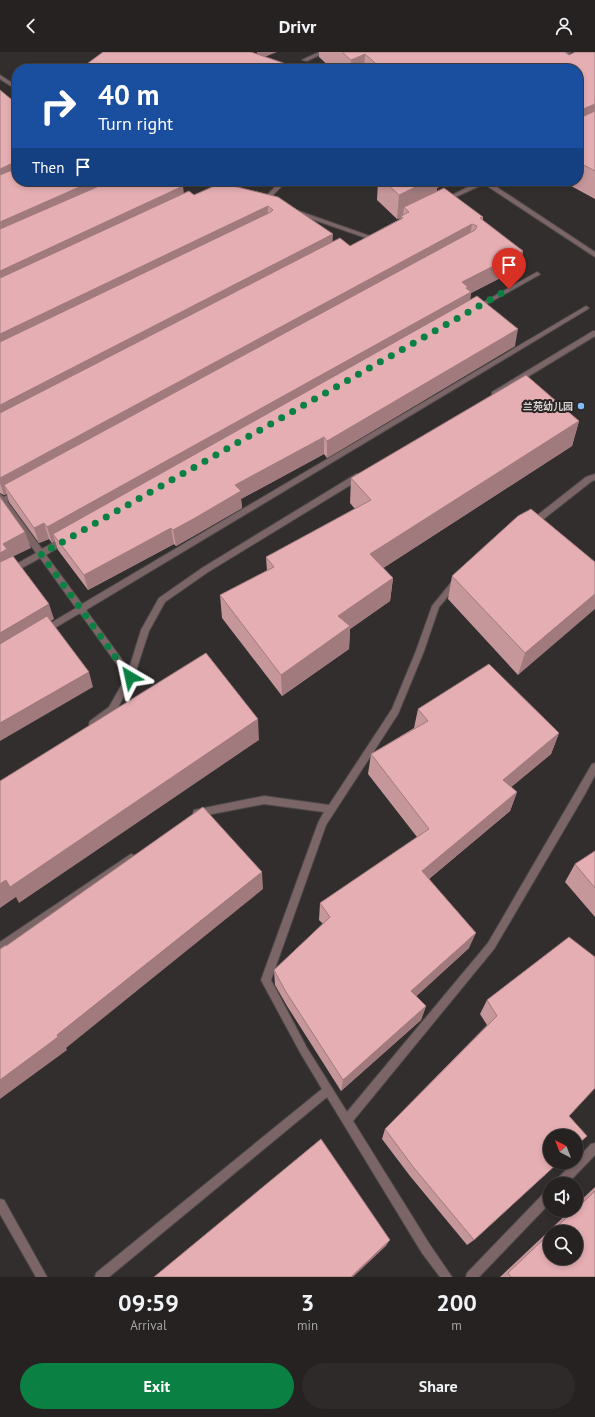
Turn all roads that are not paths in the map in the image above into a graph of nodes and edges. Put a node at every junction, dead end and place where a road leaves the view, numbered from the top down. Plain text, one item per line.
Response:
1 (323, 52) edge
2 (568, 52) edge
3 (305, 60) dead end
4 (558, 64) edge
5 (0, 77) edge
6 (12, 85) edge
7 (220, 186) edge
8 (279, 186) edge
9 (474, 186) edge
10 (492, 186) edge
11 (235, 191) edge
12 (256, 198) edge
13 (264, 201) junction
14 (271, 203) edge
15 (439, 203) edge
16 (286, 208) edge
17 (375, 233) edge
18 (368, 237) junction
19 (361, 240) edge
20 (595, 255) edge
21 (537, 274) dead end
22 (586, 308) dead end
23 (468, 313) edge
24 (595, 332) edge
25 (487, 398) edge
26 (366, 472) edge
27 (595, 477) edge
28 (24, 489) edge
29 (1, 500) edge
30 (527, 526) edge
31 (69, 538) edge
32 (41, 554) junction
33 (462, 576) edge
34 (0, 577) edge
35 (81, 608) junction
36 (40, 633) edge
37 (130, 677) junction
38 (87, 728) edge
39 (595, 767) edge
40 (330, 809) junction
41 (191, 818) edge
42 (138, 853) edge
43 (0, 947) edge
44 (328, 1090) junction
45 (347, 1120) junction
46 (595, 1148) edge
47 (567, 1177) edge
48 (543, 1202) edge
49 (0, 1204) edge
50 (42, 1277) edge
51 (100, 1277) edge
52 (447, 1277) edge
53 (471, 1277) edge

1 - 3 street
2 - 4 street
5 - 6 street
7 - 11 street
8 - 13 street
9 - 15 street
10 - 20 street
12 - 13 street
13 - 14 street
16 - 18 street
17 - 18 street
18 - 19 street
21 - 23 street
22 - 35 street
24 - 25 street
26 - 37 street
27 - 30 street
28 - 29 street
29 - 32 street
31 - 32 street
32 - 34 street
32 - 35 street
33 - 40 street
35 - 36 street
35 - 37 street
37 - 38 street
39 - 45 street
40 - 41 street
40 - 44 street
42 - 43 street
44 - 45 street
44 - 51 street
45 - 52 street
46 - 47 street
48 - 53 street
49 - 50 street

